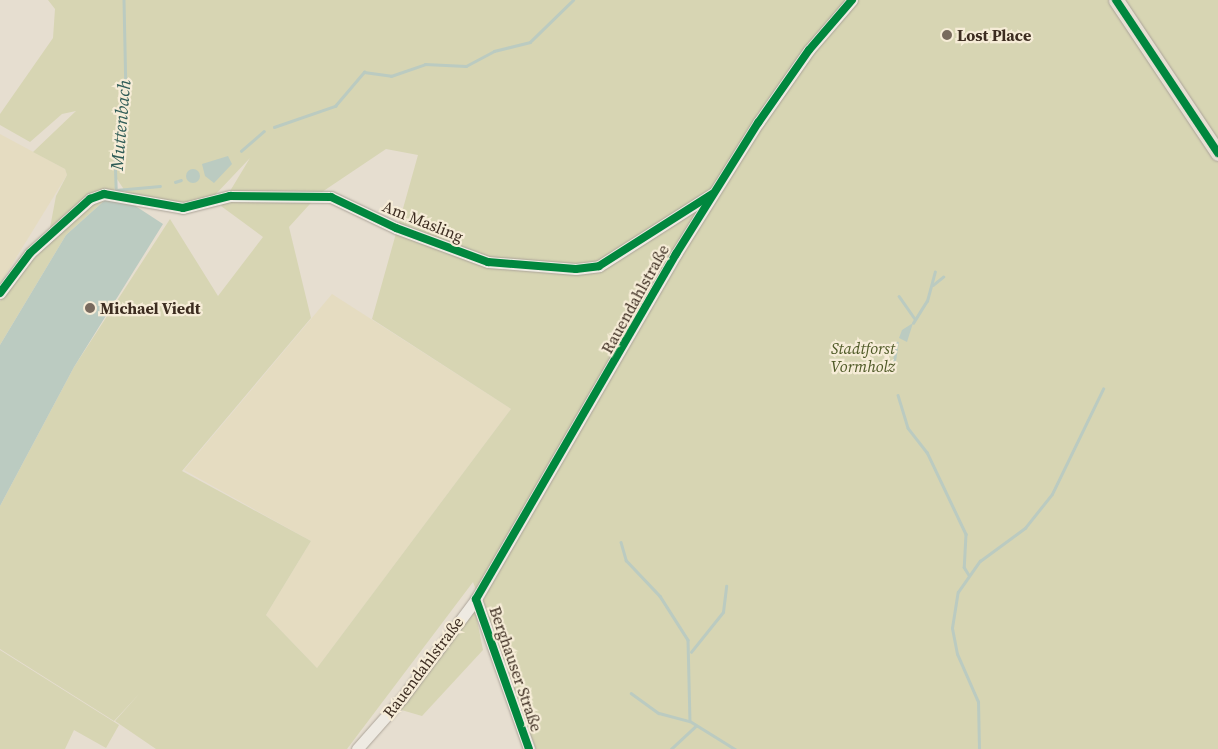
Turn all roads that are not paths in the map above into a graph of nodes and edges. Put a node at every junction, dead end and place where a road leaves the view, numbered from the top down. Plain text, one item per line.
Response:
1 (852, 0) edge
2 (1116, 0) edge
3 (1218, 153) edge
4 (717, 191) junction
5 (0, 293) edge
6 (476, 599) junction
7 (357, 749) edge
8 (529, 749) edge

1 - 4 street, Rauendahlstraße
2 - 3 main road
4 - 5 street, Am Masling
4 - 6 street, Rauendahlstraße
6 - 7 street, Rauendahlstraße
6 - 8 street, Berghauser Straße

